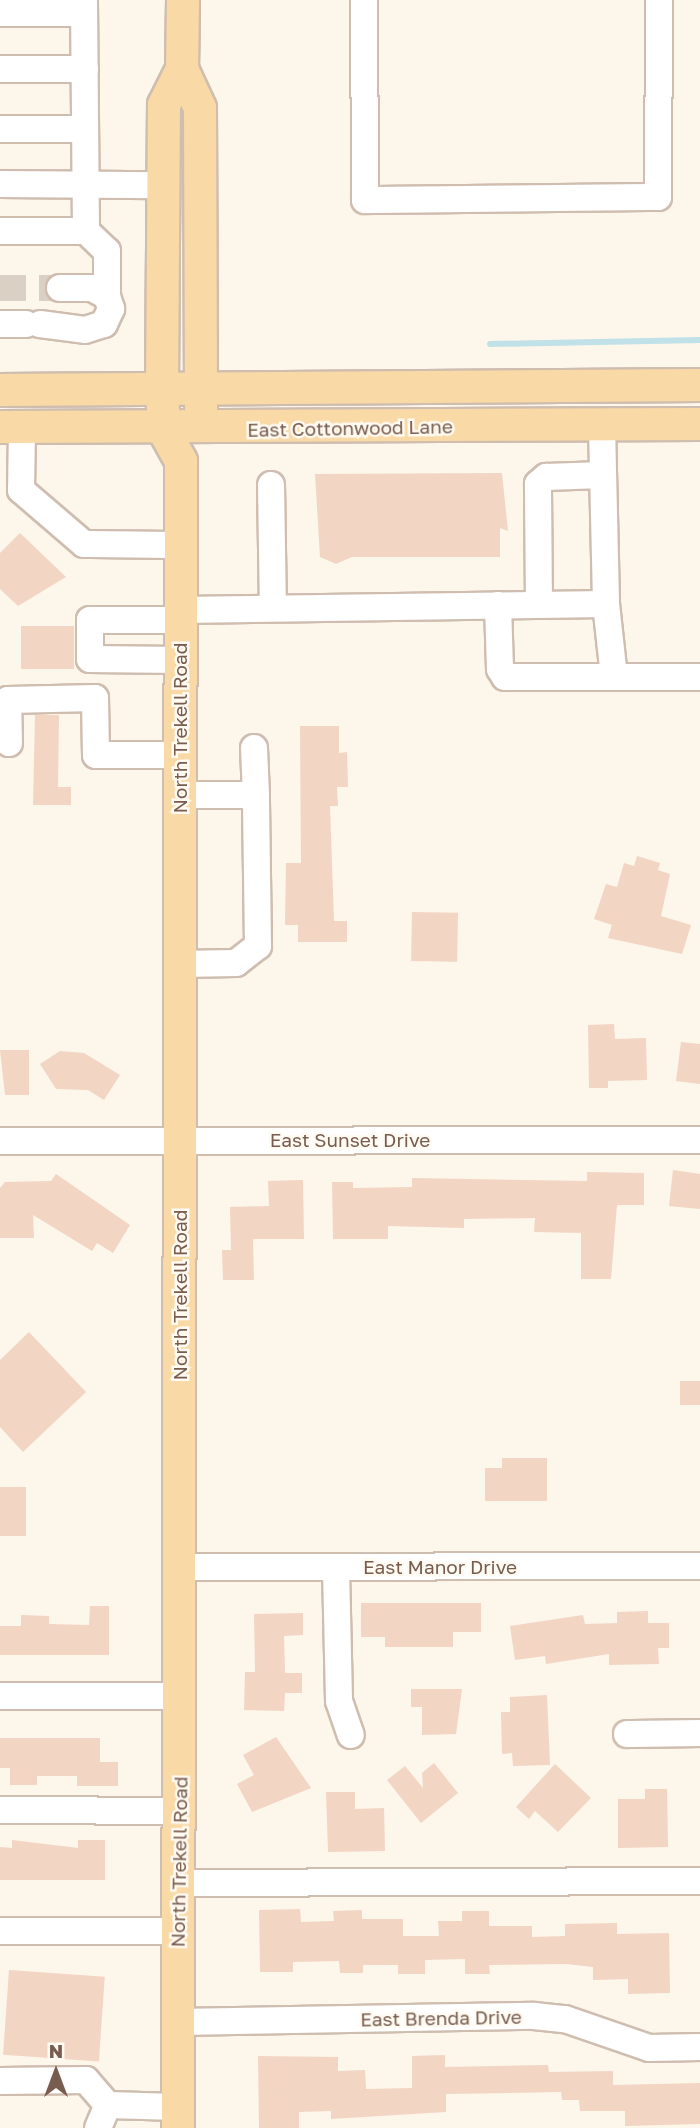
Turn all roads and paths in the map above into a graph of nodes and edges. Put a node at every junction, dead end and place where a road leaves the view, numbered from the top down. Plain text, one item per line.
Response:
1 (183, 0) edge
2 (364, 0) edge
3 (659, 0) edge
4 (84, 6) edge
5 (0, 13) edge
6 (0, 69) edge
7 (85, 69) junction
8 (182, 69) junction
9 (0, 129) edge
10 (85, 129) junction
11 (0, 184) edge
12 (85, 185) junction
13 (163, 185) junction
14 (0, 231) edge
15 (86, 231) junction
16 (60, 288) tunnel mouth
17 (107, 296) junction
18 (22, 324) edge
19 (615, 385) junction
20 (700, 385) edge
21 (201, 388) junction
22 (162, 389) junction
23 (0, 390) edge
24 (700, 425) edge
25 (608, 426) junction
26 (11, 427) edge
27 (164, 430) junction
28 (200, 430) junction
29 (181, 461) junction
30 (603, 475) junction
31 (271, 485) dead end
32 (181, 545) junction
33 (606, 604) junction
34 (539, 605) junction
35 (498, 606) junction
36 (273, 608) junction
37 (181, 615) junction
38 (181, 660) junction
39 (614, 677) junction
40 (700, 677) edge
41 (9, 743) dead end
42 (254, 748) dead end
43 (181, 755) junction
44 (180, 795) junction
45 (256, 795) junction
46 (180, 964) junction
47 (700, 1139) edge
48 (179, 1140) junction
49 (0, 1141) edge
50 (700, 1566) edge
51 (180, 1567) junction
52 (336, 1568) junction
53 (0, 1696) edge
54 (180, 1696) junction
55 (700, 1733) edge
56 (627, 1734) dead end
57 (351, 1735) dead end
58 (0, 1810) edge
59 (179, 1811) junction
60 (700, 1881) edge
61 (179, 1883) junction
62 (0, 1931) edge
63 (178, 1931) junction
64 (178, 2022) junction
65 (700, 2048) edge
66 (0, 2081) edge
67 (103, 2116) edge
68 (178, 2117) edge

1 - 8 main road, North Trekell Road
2 - 3 street
4 - 5 street
4 - 7 street
6 - 7 street
7 - 10 street
8 - 13 main road, North Trekell Road
8 - 21 main road, North Trekell Road
9 - 10 street
10 - 12 street
11 - 12 street
12 - 13 street
12 - 15 street
13 - 22 main road, North Trekell Road
14 - 15 street
15 - 17 street
16 - 17 street
17 - 18 street
19 - 20 main road, East Cottonwood Lane
19 - 21 main road, East Cottonwood Lane
19 - 25 main road
21 - 22 main road, East Cottonwood Lane
21 - 28 main road, North Trekell Road
22 - 23 main road, East Cottonwood Lane
22 - 27 main road, North Trekell Road
24 - 25 main road, East Cottonwood Lane
25 - 28 main road, East Cottonwood Lane
25 - 30 street
26 - 27 main road, East Cottonwood Lane
26 - 32 street
27 - 28 main road, East Cottonwood Lane
27 - 29 main road, North Trekell Road
28 - 29 main road
29 - 32 main road, North Trekell Road
30 - 33 street
30 - 34 street
31 - 36 street
32 - 37 main road, North Trekell Road
33 - 34 street
33 - 39 street
34 - 35 street
35 - 36 street
35 - 39 street
36 - 37 street
37 - 38 main road, North Trekell Road
37 - 38 street
38 - 43 main road, North Trekell Road
39 - 40 street
41 - 43 street
42 - 45 street
43 - 44 main road, North Trekell Road
44 - 45 street
44 - 46 main road, North Trekell Road
45 - 46 street
46 - 48 main road, North Trekell Road
47 - 48 street, East Sunset Drive
48 - 49 street, East Sunset Drive
48 - 51 main road, North Trekell Road
50 - 52 street, East Manor Drive
51 - 52 street, East Manor Drive
51 - 54 main road, North Trekell Road
52 - 57 street
53 - 54 street
54 - 59 main road, North Trekell Road
55 - 56 street
58 - 59 street
59 - 61 main road, North Trekell Road
60 - 61 street
61 - 63 main road, North Trekell Road
62 - 63 street
63 - 64 main road, North Trekell Road
64 - 65 street, East Brenda Drive
64 - 68 main road, North Trekell Road
66 - 67 street
67 - 68 street

